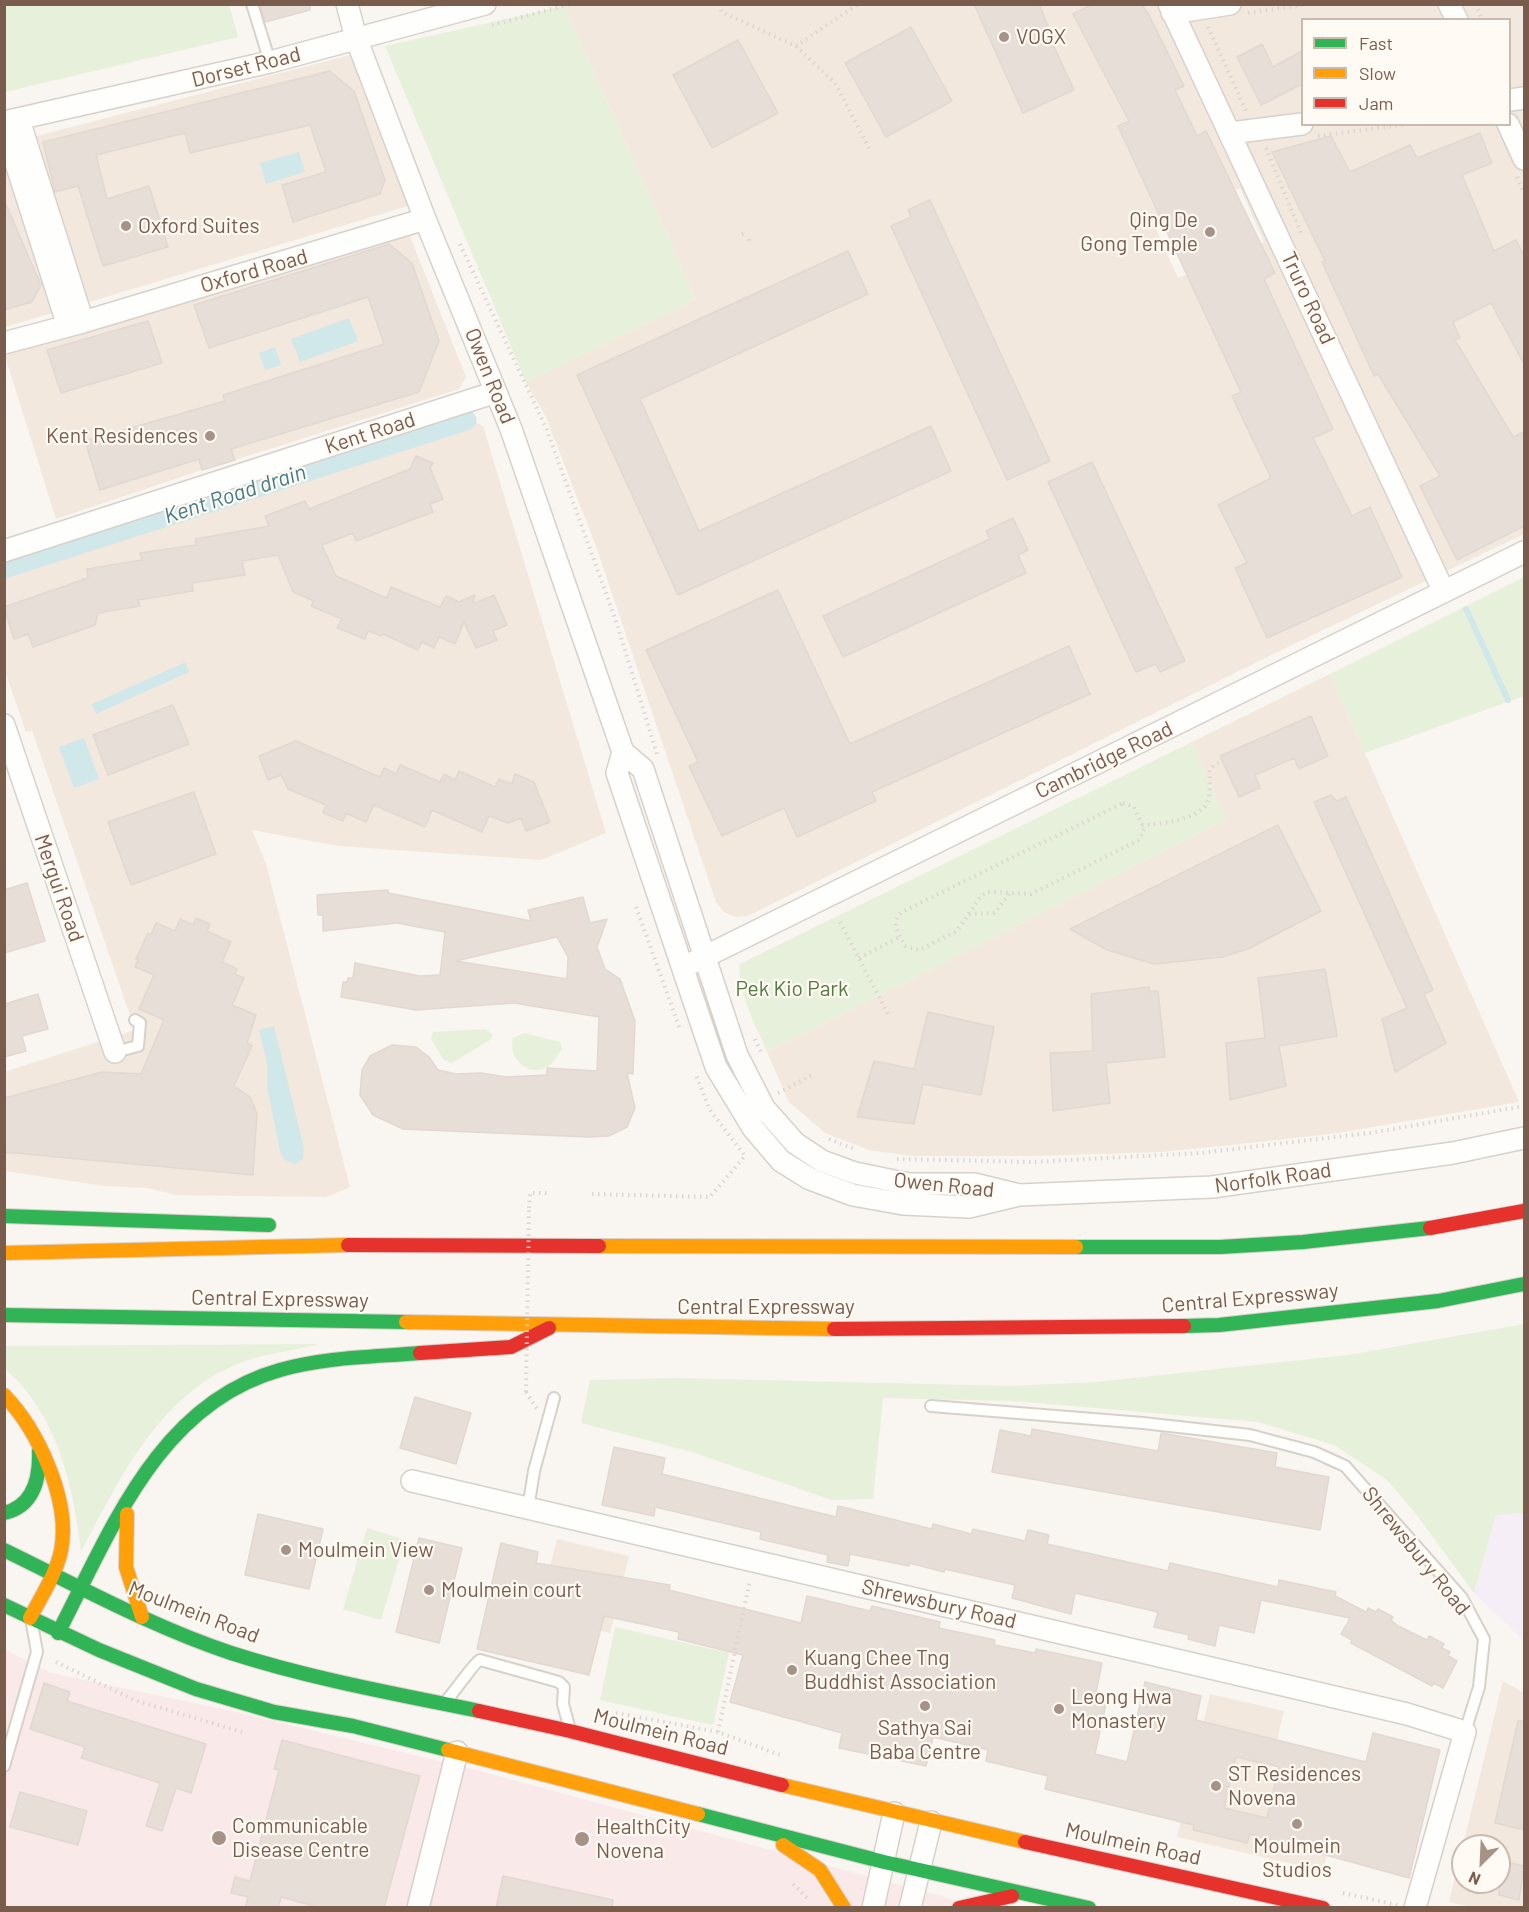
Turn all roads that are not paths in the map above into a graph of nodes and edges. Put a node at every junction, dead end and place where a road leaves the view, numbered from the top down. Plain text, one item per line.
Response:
1 (252, 4) edge
2 (347, 4) edge
3 (485, 4) edge
4 (1449, 4) edge
5 (1171, 9) edge
6 (1229, 13) edge
7 (1455, 18) edge
8 (356, 38) junction
9 (270, 62) junction
10 (9, 123) edge
11 (1509, 126) edge
12 (1305, 131) edge
13 (1230, 133) junction
14 (1524, 159) edge
15 (425, 219) junction
16 (75, 324) junction
17 (4, 343) edge
18 (496, 392) junction
19 (4, 551) edge
20 (1524, 552) edge
21 (1444, 592) junction
22 (4, 725) edge
23 (623, 752) junction
24 (704, 957) junction
25 (684, 967) junction
26 (135, 1020) dead end
27 (115, 1052) joint
28 (1524, 1138) edge
29 (1019, 1195) junction
30 (1524, 1211) edge
31 (4, 1216) edge
32 (281, 1225) dead end
33 (447, 1231) dead end
34 (481, 1245) junction
35 (4, 1253) edge
36 (1524, 1284) edge
37 (4, 1315) edge
38 (553, 1326) junction
39 (4, 1395) edge
40 (554, 1398) dead end
41 (931, 1406) dead end
42 (38, 1438) junction
43 (412, 1481) dead end
44 (129, 1495) junction
45 (528, 1509) junction
46 (4, 1512) edge
47 (4, 1550) edge
48 (51, 1574) junction
49 (80, 1587) junction
50 (4, 1605) edge
51 (142, 1617) junction
52 (30, 1618) junction
53 (48, 1643) junction
54 (443, 1704) junction
55 (570, 1731) junction
56 (1465, 1732) junction
57 (457, 1752) junction
58 (4, 1766) edge
59 (894, 1813) junction
60 (931, 1822) junction
61 (739, 1824) junction
62 (884, 1862) junction
63 (919, 1870) junction
64 (1029, 1894) junction
65 (418, 1908) edge
66 (844, 1908) edge
67 (873, 1908) edge
68 (910, 1908) edge
69 (958, 1908) edge
70 (1089, 1908) edge
71 (1323, 1908) edge
72 (1415, 1908) edge

1 - 9 lane
2 - 8 street, Owen Road
3 - 8 street, Dorset Road
4 - 7 street
5 - 6 street
5 - 13 street, Truro Road
8 - 9 street, Dorset Road
8 - 15 street, Owen Road
9 - 10 street, Dorset Road
10 - 16 street
11 - 14 street
12 - 13 street
13 - 21 street, Truro Road
15 - 16 street, Oxford Road
15 - 18 street, Owen Road
16 - 17 street, Oxford Road
18 - 19 street, Kent Road
18 - 23 street, Owen Road
20 - 21 street, Cambridge Road
21 - 24 street, Cambridge Road
22 - 27 street, Mergui Road
23 - 24 street, Owen Road
23 - 25 street, Owen Road
24 - 25 street, Cambridge Road
24 - 29 street, Owen Road
25 - 29 street, Owen Road
26 - 27 lane
28 - 29 street, Norfolk Road
30 - 34 main road
31 - 32 main road
33 - 34 main road
34 - 35 main road
36 - 38 main road, Central Expressway
37 - 38 main road, Central Expressway
38 - 44 main road
39 - 42 main road
40 - 45 lane
41 - 56 lane, Shrewsbury Road
42 - 46 main road
42 - 48 main road
43 - 45 street, Shrewsbury Road
44 - 49 main road
44 - 51 main road
45 - 56 street, Shrewsbury Road
47 - 48 main road, Moulmein Road
48 - 49 main road, Moulmein Road
48 - 52 main road
49 - 51 main road, Moulmein Road
49 - 53 main road
50 - 52 main road
51 - 54 main road, Moulmein Road
52 - 53 main road
52 - 53 lane
53 - 57 main road
53 - 58 lane
54 - 55 main road, Moulmein Road
54 - 55 lane
55 - 59 main road, Moulmein Road
56 - 72 street, Shrewsbury Road
57 - 61 main road
57 - 65 street
59 - 60 main road, Moulmein Road
59 - 62 street
60 - 63 street
60 - 71 main road, Moulmein Road
61 - 62 main road
61 - 66 main road
62 - 63 main road
62 - 67 street
63 - 64 main road
63 - 68 street
64 - 69 main road
64 - 70 main road

